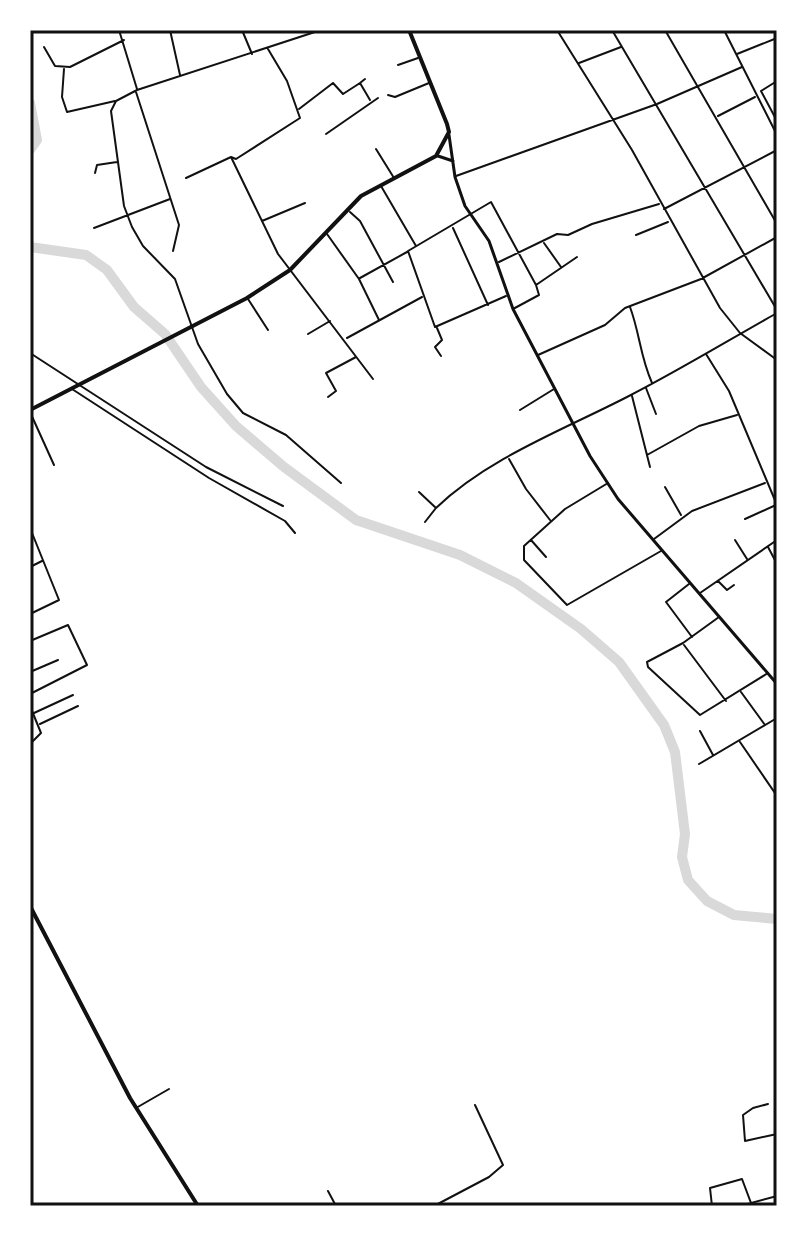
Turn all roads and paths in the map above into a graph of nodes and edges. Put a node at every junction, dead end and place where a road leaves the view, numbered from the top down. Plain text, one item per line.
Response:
1 (119, 30) edge
2 (170, 30) edge
3 (242, 30) edge
4 (321, 30) edge
5 (409, 30) edge
6 (557, 30) edge
7 (618, 30) edge
8 (665, 30) edge
9 (724, 30) edge
10 (613, 31) edge
11 (777, 38) edge
12 (124, 40) junction
13 (44, 47) dead end
14 (623, 47) junction
15 (267, 48) junction
16 (252, 54) junction
17 (736, 55) junction
18 (419, 57) junction
19 (577, 63) junction
20 (398, 65) dead end
21 (64, 67) junction
22 (742, 67) junction
23 (178, 77) junction
24 (365, 79) dead end
25 (777, 81) edge
26 (431, 82) junction
27 (360, 83) junction
28 (698, 86) junction
29 (137, 90) junction
30 (388, 95) dead end
31 (756, 96) junction
32 (378, 98) dead end
33 (116, 101) junction
34 (371, 102) junction
35 (657, 104) junction
36 (298, 110) junction
37 (716, 117) junction
38 (776, 119) edge
39 (612, 120) junction
40 (449, 132) junction
41 (326, 134) dead end
42 (777, 135) edge
43 (376, 149) dead end
44 (777, 150) edge
45 (436, 156) junction
46 (231, 157) junction
47 (453, 161) junction
48 (118, 162) junction
49 (743, 167) junction
50 (95, 173) dead end
51 (455, 177) junction
52 (186, 178) dead end
53 (395, 178) junction
54 (381, 185) junction
55 (703, 188) junction
56 (170, 199) junction
57 (305, 203) dead end
58 (660, 204) junction
59 (348, 210) junction
60 (663, 210) junction
61 (127, 214) junction
62 (472, 215) junction
63 (261, 221) junction
64 (669, 222) junction
65 (777, 224) edge
66 (452, 227) junction
67 (94, 228) dead end
68 (327, 234) junction
69 (636, 235) dead end
70 (777, 237) edge
71 (543, 242) junction
72 (417, 246) junction
73 (173, 251) dead end
74 (408, 251) junction
75 (519, 253) junction
76 (577, 257) dead end
77 (743, 257) junction
78 (499, 262) junction
79 (382, 263) junction
80 (561, 267) junction
81 (290, 270) junction
82 (359, 279) junction
83 (701, 279) junction
84 (393, 282) dead end
85 (536, 285) junction
86 (507, 296) junction
87 (423, 297) junction
88 (247, 298) junction
89 (488, 305) junction
90 (629, 306) junction
91 (513, 309) junction
92 (777, 311) edge
93 (379, 320) junction
94 (331, 321) junction
95 (192, 327) junction
96 (436, 327) junction
97 (268, 330) dead end
98 (740, 333) junction
99 (308, 334) dead end
100 (345, 339) junction
101 (30, 353) edge
102 (705, 353) junction
103 (537, 355) junction
104 (357, 356) junction
105 (441, 356) dead end
106 (777, 360) edge
107 (373, 379) dead end
108 (652, 383) junction
109 (75, 386) junction
110 (646, 387) junction
111 (555, 388) junction
112 (632, 395) junction
113 (328, 397) dead end
114 (30, 410) edge
115 (520, 410) dead end
116 (656, 414) dead end
117 (738, 415) junction
118 (573, 425) junction
119 (647, 455) junction
120 (509, 458) junction
121 (54, 465) dead end
122 (650, 467) dead end
123 (341, 483) dead end
124 (608, 483) junction
125 (766, 483) junction
126 (665, 487) dead end
127 (419, 492) dead end
128 (777, 504) edge
129 (283, 506) dead end
130 (436, 508) junction
131 (682, 516) junction
132 (745, 519) dead end
133 (551, 520) junction
134 (425, 522) dead end
135 (30, 528) edge
136 (295, 533) dead end
137 (530, 539) junction
138 (653, 539) junction
139 (735, 540) dead end
140 (777, 540) edge
141 (767, 546) junction
142 (662, 550) junction
143 (546, 557) dead end
144 (747, 559) junction
145 (43, 560) junction
146 (777, 564) edge
147 (30, 567) edge
148 (718, 580) junction
149 (690, 583) junction
150 (734, 585) dead end
151 (699, 593) junction
152 (30, 614) edge
153 (720, 617) junction
154 (692, 637) junction
155 (30, 641) edge
156 (683, 643) junction
157 (58, 660) dead end
158 (30, 672) edge
159 (768, 673) junction
160 (776, 681) edge
161 (741, 692) junction
162 (30, 694) edge
163 (73, 695) dead end
164 (726, 701) junction
165 (30, 706) edge
166 (78, 706) dead end
167 (33, 714) junction
168 (777, 718) edge
169 (38, 725) junction
170 (765, 726) junction
171 (700, 731) dead end
172 (739, 741) junction
173 (30, 744) edge
174 (714, 756) junction
175 (699, 764) dead end
176 (777, 796) edge
177 (30, 906) edge
178 (169, 1089) dead end
179 (768, 1104) dead end
180 (475, 1105) dead end
181 (135, 1108) junction
182 (777, 1134) edge
183 (328, 1191) dead end
184 (777, 1196) edge
185 (751, 1203) junction
186 (198, 1206) edge
187 (336, 1206) edge
188 (434, 1206) edge
189 (712, 1206) edge
190 (740, 1206) edge

1 - 12 street
2 - 23 street
3 - 16 street
4 - 15 street
5 - 18 main road
6 - 19 street
7 - 10 street
8 - 28 street
9 - 17 street
10 - 14 street
11 - 17 street
12 - 21 street
12 - 29 street
13 - 21 street
14 - 19 street
14 - 35 street
15 - 16 street
15 - 36 street
16 - 23 street
17 - 22 street
18 - 20 street
18 - 26 main road
19 - 39 street
21 - 33 street
22 - 28 street
22 - 31 street
23 - 29 street
24 - 27 street
25 - 38 street
26 - 30 street
26 - 40 main road
27 - 34 street
27 - 36 street
28 - 35 street
28 - 37 street
29 - 33 street
29 - 56 street
31 - 37 street
31 - 42 street
32 - 34 street
33 - 48 street
34 - 41 street
35 - 39 street
35 - 55 street
36 - 46 street
37 - 49 street
39 - 51 street
39 - 58 street
40 - 45 main road
40 - 47 street
43 - 53 street
44 - 49 street
45 - 47 street
45 - 53 main road
46 - 52 street
46 - 63 street
47 - 51 street
48 - 50 street
48 - 61 street
49 - 55 street
49 - 65 street
51 - 62 street
53 - 54 main road
54 - 59 main road
54 - 72 street
55 - 60 street
55 - 77 street
56 - 61 street
56 - 73 street
57 - 63 street
58 - 60 street
58 - 71 street
59 - 68 main road
59 - 79 street
60 - 64 street
61 - 67 street
61 - 95 street
62 - 66 street
62 - 75 street
62 - 78 street
63 - 81 street
64 - 69 street
64 - 83 street
66 - 72 street
66 - 89 street
68 - 81 main road
68 - 82 street
70 - 77 street
71 - 75 street
71 - 80 street
72 - 74 street
74 - 79 street
74 - 87 street
75 - 78 street
75 - 85 street
76 - 80 street
77 - 83 street
77 - 92 street
78 - 86 street
79 - 82 street
79 - 84 street
80 - 85 street
81 - 88 main road
81 - 94 street
82 - 93 street
83 - 90 street
83 - 98 street
85 - 91 street
86 - 89 street
86 - 91 street
87 - 93 street
87 - 96 street
88 - 95 main road
88 - 97 street
89 - 96 street
90 - 103 street
90 - 108 street
91 - 103 street
92 - 98 street
93 - 100 street
94 - 99 street
94 - 100 street
95 - 109 main road
95 - 123 street
96 - 105 street
98 - 102 street
98 - 106 street
100 - 104 street
101 - 109 street
102 - 108 street
102 - 117 street
103 - 111 street
104 - 107 street
104 - 113 street
108 - 110 street
109 - 114 main road
109 - 129 street
109 - 136 street
110 - 112 street
110 - 116 street
111 - 115 street
111 - 118 street
112 - 118 street
112 - 119 street
114 - 121 street
117 - 119 street
117 - 125 street
118 - 120 street
118 - 124 street
119 - 122 street
120 - 130 street
120 - 133 street
124 - 133 street
124 - 138 street
125 - 128 street
125 - 131 street
126 - 131 street
127 - 130 street
128 - 132 street
130 - 134 street
131 - 138 street
133 - 137 street
135 - 145 street
137 - 142 street
137 - 143 street
138 - 142 street
139 - 144 street
140 - 141 street
141 - 144 street
141 - 146 street
142 - 149 street
144 - 148 street
145 - 147 street
145 - 152 street
148 - 150 street
148 - 151 street
149 - 151 street
149 - 154 street
151 - 153 street
153 - 154 street
153 - 159 street
154 - 156 street
155 - 162 street
156 - 164 street
156 - 164 street
157 - 158 street
159 - 160 street
159 - 161 street
161 - 164 street
161 - 170 street
163 - 167 street
165 - 167 street
166 - 169 street
167 - 169 street
168 - 170 street
169 - 173 street
170 - 172 street
171 - 174 street
172 - 174 street
172 - 176 street
174 - 175 street
177 - 181 main road
178 - 181 street
179 - 182 street
180 - 188 street
181 - 186 main road
183 - 187 street
184 - 185 street
185 - 189 street
185 - 190 street

